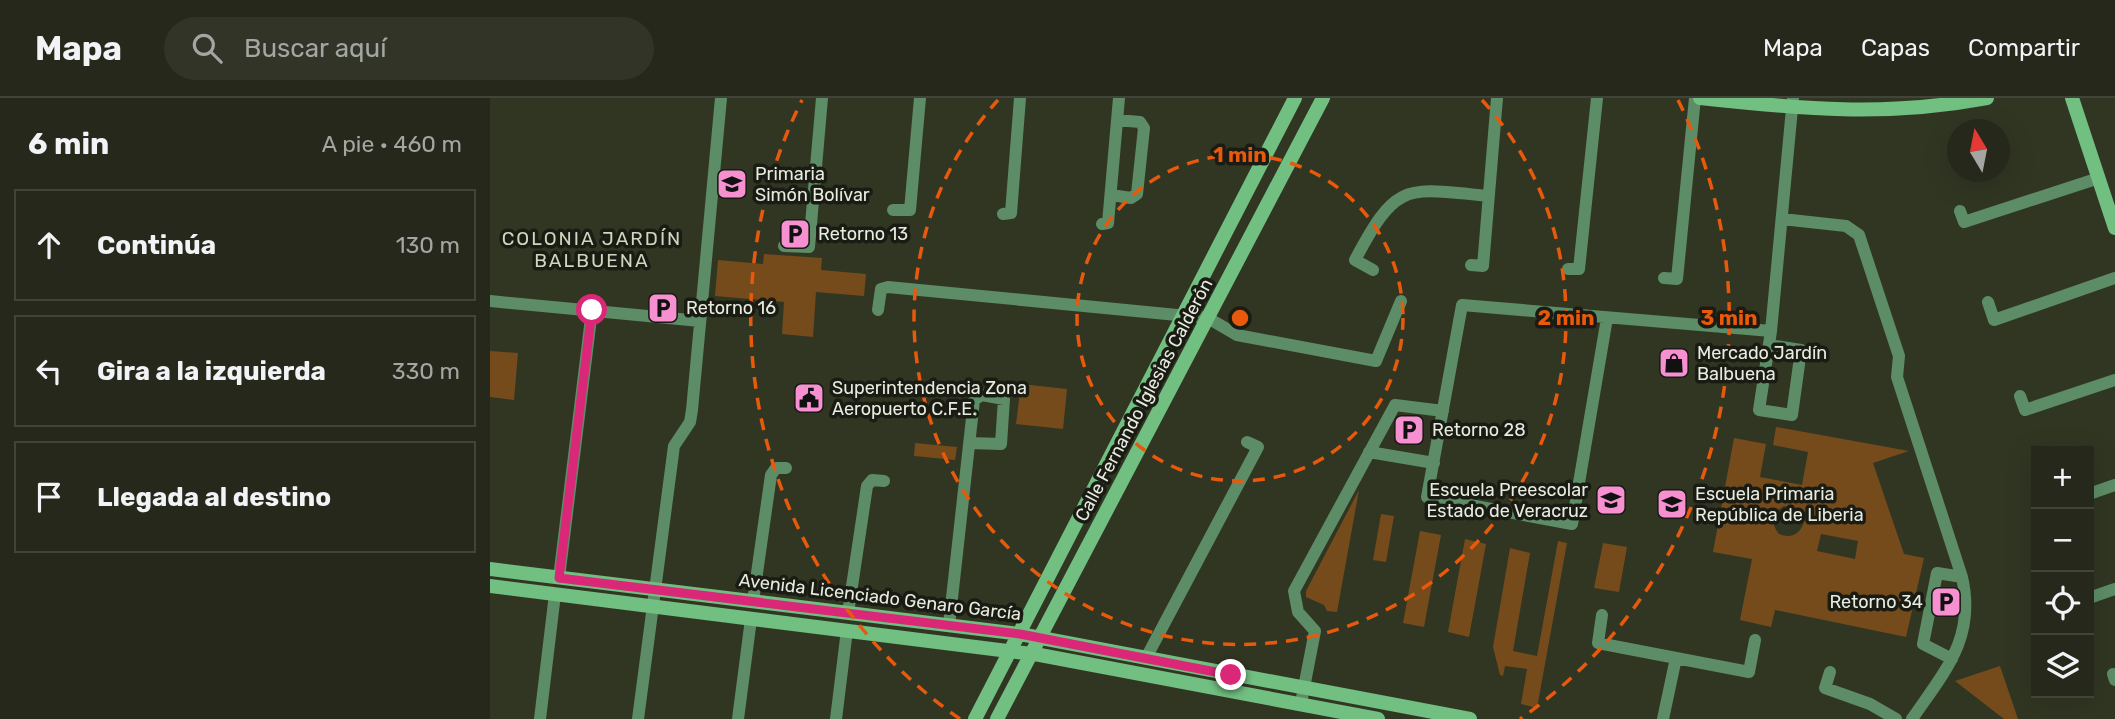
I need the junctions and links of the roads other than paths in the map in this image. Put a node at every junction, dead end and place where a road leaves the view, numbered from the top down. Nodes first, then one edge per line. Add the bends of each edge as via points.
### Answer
1 (722, 98) edge
2 (822, 98) edge
3 (920, 98) edge
4 (1020, 98) edge
5 (1119, 98) edge
6 (1295, 98) edge
7 (1323, 98) edge
8 (1497, 98) edge
9 (1597, 98) edge
10 (1697, 98) edge
11 (1987, 98) edge
12 (2072, 98) edge
13 (1792, 103) edge
14 (1117, 120) junction
15 (2099, 178) junction
16 (1111, 195) junction
17 (1489, 196) junction
18 (893, 210) dead end
19 (1960, 211) dead end
20 (1003, 214) dead end
21 (1782, 219) junction
22 (1102, 224) dead end
23 (2115, 228) edge
24 (784, 246) dead end
25 (1471, 265) dead end
26 (1568, 269) dead end
27 (1373, 270) dead end
28 (1664, 278) dead end
29 (2115, 278) edge
30 (490, 301) edge
31 (1402, 301) dead end
32 (1988, 302) dead end
33 (592, 310) junction
34 (878, 310) dead end
35 (1184, 317) junction
36 (1208, 318) junction
37 (1607, 318) junction
38 (700, 321) junction
39 (1771, 331) junction
40 (1769, 345) junction
41 (2115, 380) edge
42 (2020, 396) dead end
43 (1443, 411) junction
44 (1247, 442) dead end
45 (970, 443) dead end
46 (1369, 452) junction
47 (1434, 463) junction
48 (786, 468) dead end
49 (884, 481) dead end
50 (2115, 485) edge
51 (2094, 492) edge
52 (490, 569) edge
53 (1962, 577) junction
54 (559, 578) junction
55 (490, 586) edge
56 (654, 588) junction
57 (2115, 589) edge
58 (555, 594) junction
59 (2094, 596) edge
60 (754, 601) junction
61 (654, 606) junction
62 (848, 613) junction
63 (1602, 615) dead end
64 (751, 619) junction
65 (949, 625) junction
66 (847, 630) junction
67 (1020, 634) junction
68 (1042, 638) junction
69 (1755, 639) dead end
70 (1010, 652) junction
71 (1031, 654) junction
72 (1146, 658) junction
73 (1676, 658) junction
74 (1952, 659) junction
75 (1830, 672) dead end
76 (1231, 675) junction
77 (1228, 690) junction
78 (1302, 696) junction
79 (540, 719) edge
80 (638, 719) edge
81 (738, 719) edge
82 (836, 719) edge
83 (975, 719) edge
84 (997, 719) edge
85 (1378, 719) edge
86 (1469, 719) edge
87 (1662, 719) edge
88 (1896, 719) edge
89 (1913, 719) edge

1 - 38 street
2 - 24 street via 809,247
3 - 18 street via 910,210
4 - 20 street via 1011,213
5 - 14 street
6 - 35 street, Calle Fernando Iglesias Calderón
7 - 36 street, Calle Fernando Iglesias Calderón
8 - 17 street
9 - 26 street via 1580,269
10 - 13 street
10 - 28 street via 1677,279
11 - 13 street via 1887,111
12 - 15 street
13 - 21 street
14 - 16 street
14 - 16 street via 1140,122 1144,128 1138,194 1131,198
15 - 19 street via 1964,222
15 - 23 street
16 - 22 street via 1108,223
17 - 25 street via 1483,265
17 - 27 street via 1424,191 1392,201 1355,260
21 - 39 street
21 - 53 street via 1854,229 1899,356 1897,377
29 - 32 street via 1994,320
30 - 33 street
31 - 36 street via 1376,361 1237,335
33 - 38 street
33 - 54 street
34 - 35 street via 881,289 888,287
35 - 36 street
35 - 67 street, Calle Fernando Iglesias Calderón
36 - 68 street, Calle Fernando Iglesias Calderón
37 - 39 street
37 - 43 street via 1462,305
37 - 47 street via 1572,524 1427,497
38 - 56 street via 690,422 674,446
39 - 40 street
40 - 40 street via 1801,350 1792,415 1759,410
41 - 42 street via 2025,410
43 - 46 street via 1395,405
43 - 47 street
44 - 72 street via 1258,447
45 - 65 street
46 - 47 street
46 - 78 street via 1294,591 1298,611 1315,631
48 - 60 street via 776,468 771,475
49 - 62 street via 872,480 867,486
50 - 51 street
52 - 54 street, Avenida Licenciado Genaro García
53 - 74 street via 1965,627
53 - 74 street via 1937,573 1923,644
54 - 56 street, Avenida Licenciado Genaro García
55 - 58 street, Avenida Licenciado Genaro García
56 - 60 street, Avenida Licenciado Genaro García
56 - 61 street
57 - 59 street
58 - 61 street, Avenida Licenciado Genaro García
58 - 79 street
60 - 62 street, Avenida Licenciado Genaro García
61 - 64 street, Avenida Licenciado Genaro García
61 - 80 street
62 - 65 street, Avenida Licenciado Genaro García
63 - 73 street via 1598,643
64 - 66 street, Avenida Licenciado Genaro García
64 - 81 street
65 - 67 street, Avenida Licenciado Genaro García
66 - 70 street, Avenida Licenciado Genaro García
66 - 82 street
67 - 68 street, Avenida Licenciado Genaro García
67 - 70 street, Calle Fernando Iglesias Calderón
68 - 71 street, Calle Fernando Iglesias Calderón
68 - 72 street, Avenida Licenciado Genaro García
69 - 73 street via 1749,672
70 - 71 street, Avenida Licenciado Genaro García
70 - 83 street, Calle Fernando Iglesias Calderón
71 - 77 street, Avenida Licenciado Genaro García
71 - 84 street, Calle Fernando Iglesias Calderón
72 - 76 street, Avenida Licenciado Genaro García
73 - 87 street
74 - 89 street
75 - 88 street via 1825,688
76 - 77 street
76 - 78 street, Avenida Licenciado Genaro García
77 - 78 street, Avenida Licenciado Genaro García
78 - 85 street, Avenida Licenciado Genaro García
78 - 86 street, Avenida Licenciado Genaro García

